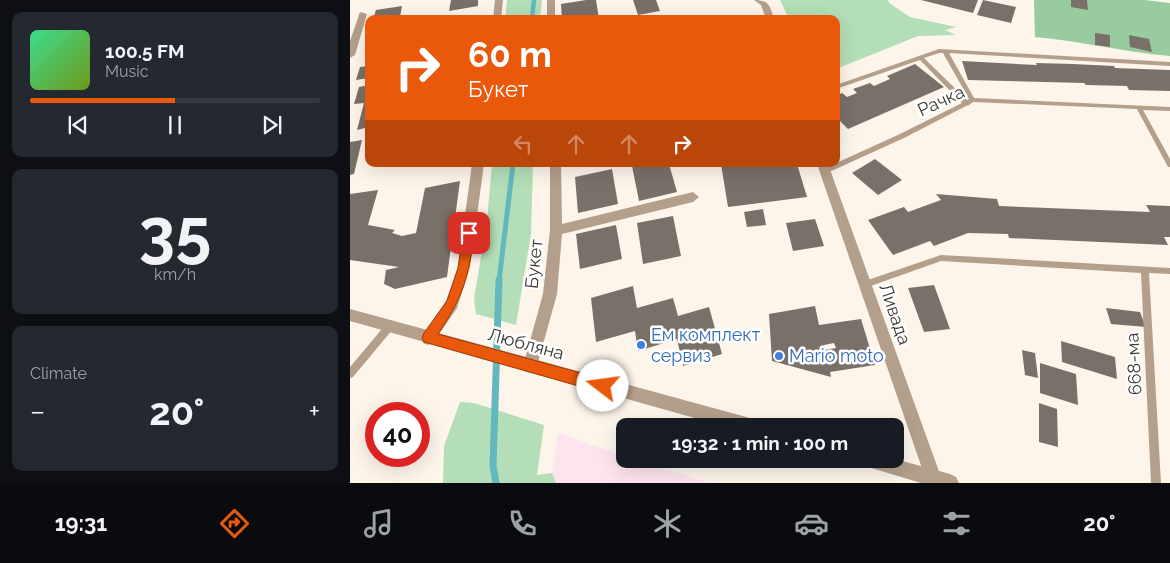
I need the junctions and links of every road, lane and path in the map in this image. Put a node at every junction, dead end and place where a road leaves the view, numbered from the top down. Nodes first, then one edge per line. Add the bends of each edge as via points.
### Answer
1 (500, 0) edge
2 (758, 0) edge
3 (551, 1) edge
4 (364, 14) dead end
5 (498, 15) edge
6 (551, 15) edge
7 (769, 15) edge
8 (945, 51) junction
9 (350, 55) edge
10 (920, 57) junction
11 (1170, 64) edge
12 (840, 87) edge
13 (970, 102) junction
14 (1139, 108) junction
15 (1170, 109) edge
16 (840, 160) edge
17 (1170, 165) edge
18 (478, 167) edge
19 (554, 167) edge
20 (824, 167) edge
21 (693, 197) dead end
22 (556, 230) junction
23 (1145, 269) junction
24 (1170, 271) edge
25 (865, 284) junction
26 (350, 315) edge
27 (390, 326) junction
28 (428, 338) junction
29 (523, 364) junction
30 (350, 374) edge
31 (721, 418) edge
32 (900, 468) edge
33 (933, 477) junction
34 (950, 483) edge
35 (1156, 483) edge

1 - 5 street
2 - 7 street via 765,4
3 - 6 street
4 - 9 street
8 - 10 lane
8 - 11 lane
8 - 13 lane
10 - 12 lane
10 - 13 lane
13 - 14 lane, Рачка
13 - 16 lane, Рачка
14 - 15 lane, Рачка
14 - 17 lane
18 - 28 street via 464,268 452,304
19 - 22 street, Букет
20 - 25 street, Ливада
21 - 22 street
22 - 29 street, Букет via 550,294
23 - 24 lane
23 - 25 lane via 941,258
23 - 35 lane, 668-ма
25 - 33 street, Ливада
26 - 27 street, Любляна
27 - 28 street, Любляна
27 - 30 lane
28 - 29 street, Любляна
29 - 31 street, Любляна
32 - 33 street
33 - 34 street

